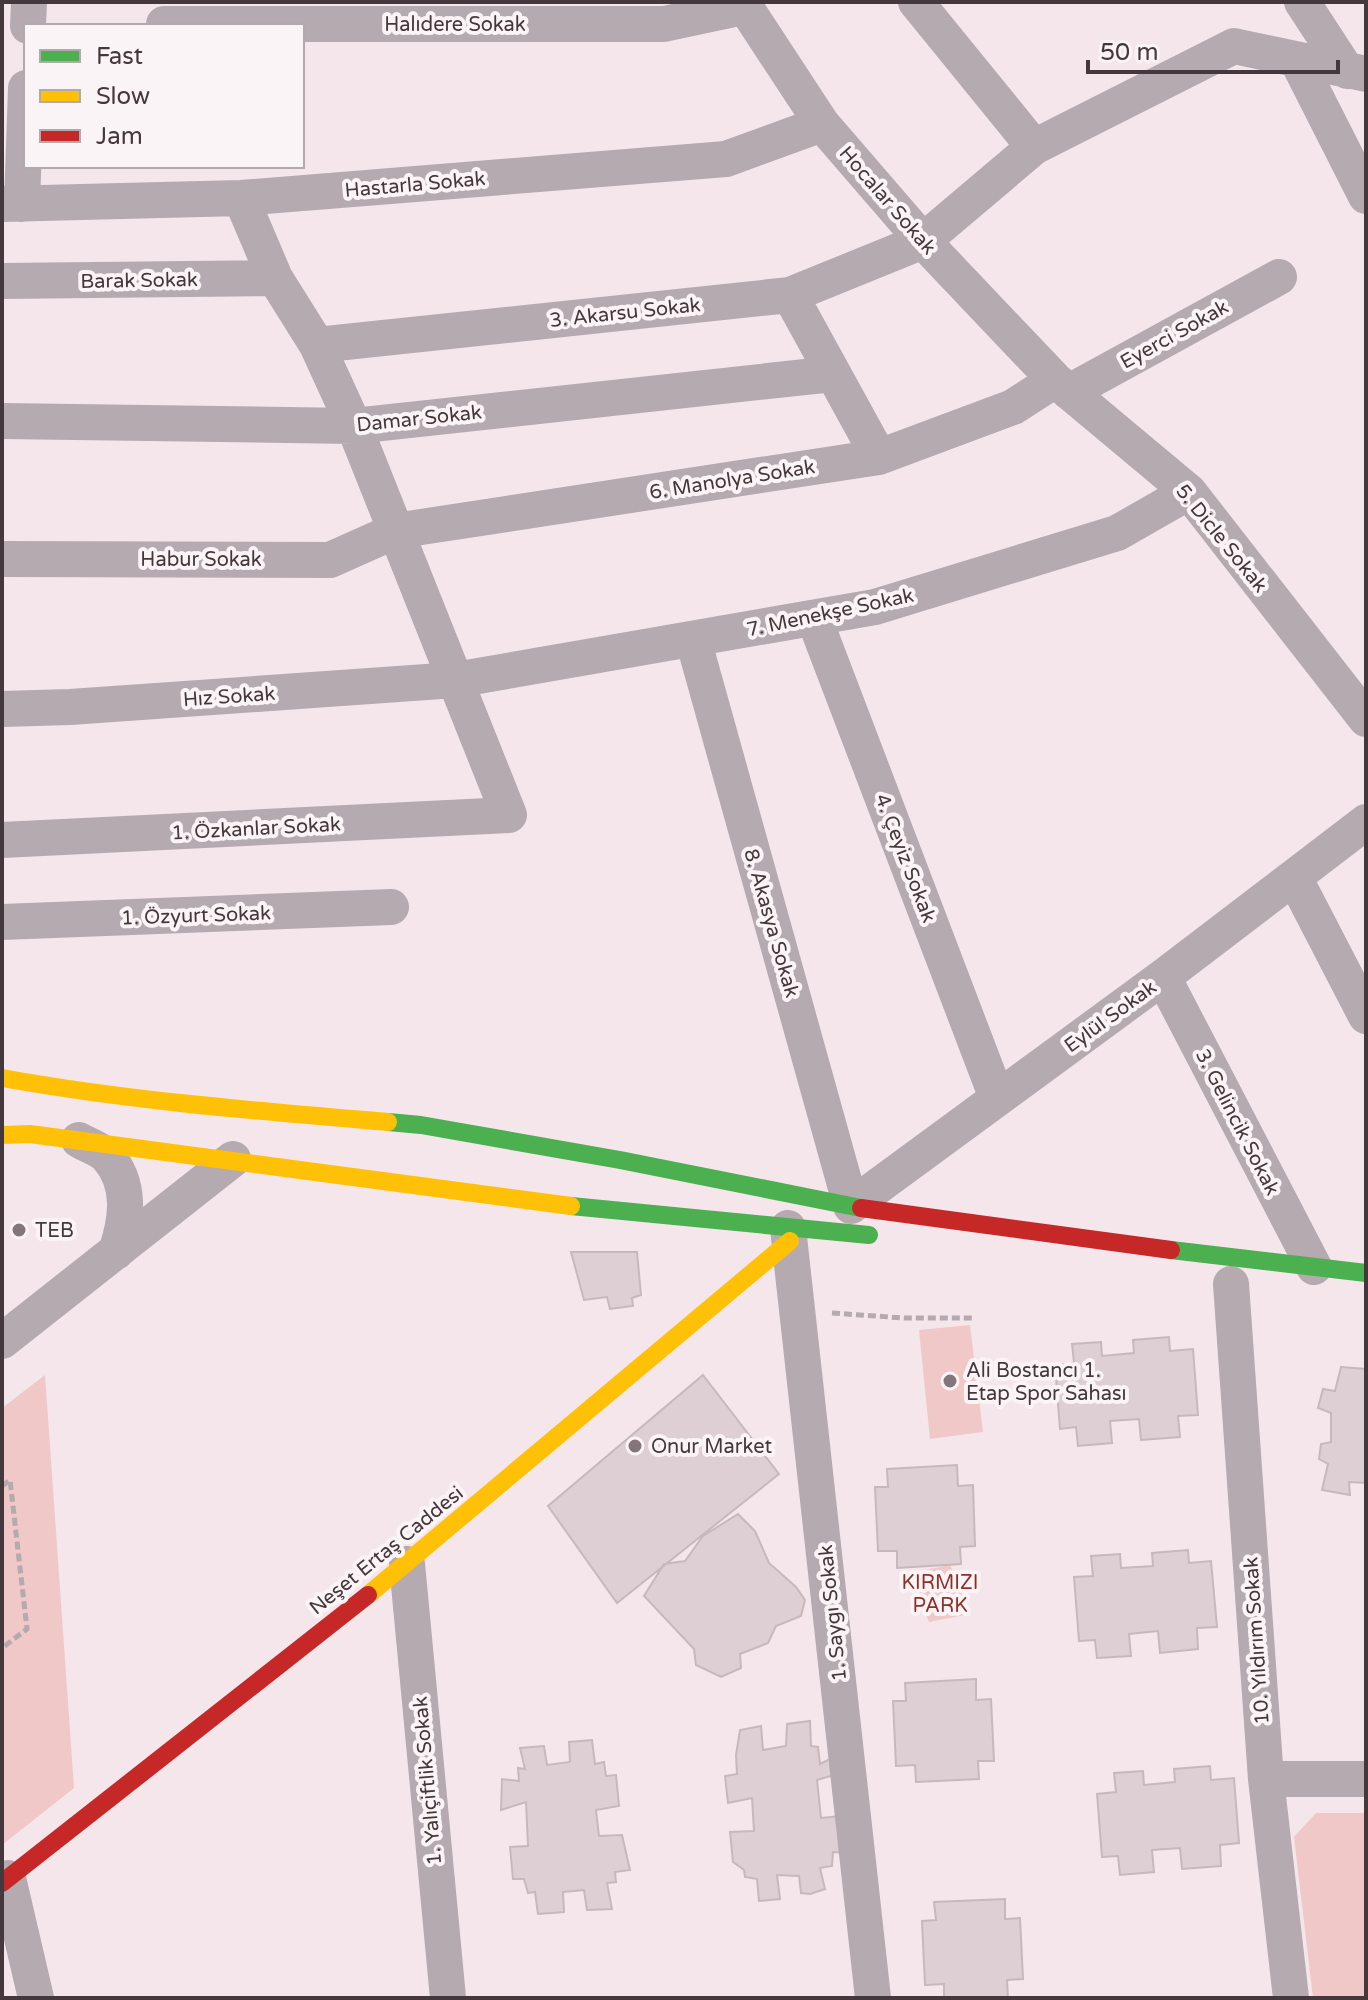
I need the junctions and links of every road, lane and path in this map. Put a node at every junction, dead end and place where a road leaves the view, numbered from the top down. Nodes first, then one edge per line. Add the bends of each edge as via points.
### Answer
1 (29, 2) edge
2 (916, 2) edge
3 (1302, 2) edge
4 (743, 5) edge
5 (164, 17) edge
6 (28, 24) edge
7 (1297, 60) junction
8 (1356, 73) edge
9 (24, 105) edge
10 (822, 124) junction
11 (1034, 147) junction
12 (170, 182) edge
13 (1366, 196) edge
14 (241, 198) junction
15 (12, 204) edge
16 (923, 241) junction
17 (1279, 277) dead end
18 (275, 278) junction
19 (2, 281) edge
20 (790, 295) junction
21 (317, 345) junction
22 (833, 374) junction
23 (1062, 386) junction
24 (2, 421) edge
25 (354, 426) junction
26 (879, 457) junction
27 (1189, 492) junction
28 (395, 531) junction
29 (2, 559) edge
30 (814, 618) junction
31 (693, 639) junction
32 (455, 680) junction
33 (2, 709) edge
34 (1366, 719) edge
35 (1366, 822) edge
36 (2, 840) edge
37 (1294, 877) junction
38 (391, 907) dead end
39 (2, 922) edge
40 (1163, 977) junction
41 (1366, 1016) edge
42 (2, 1078) edge
43 (63, 1090) junction
44 (2, 1095) edge
45 (997, 1098) junction
46 (2, 1135) edge
47 (79, 1140) junction
48 (233, 1159) junction
49 (851, 1206) junction
50 (789, 1235) junction
51 (890, 1237) dead end
52 (116, 1252) junction
53 (1153, 1266) dead end
54 (1314, 1267) junction
55 (1182, 1269) dead end
56 (1366, 1273) edge
57 (1229, 1282) dead end
58 (799, 1311) junction
59 (974, 1318) dead end
60 (2, 1341) edge
61 (2, 1486) edge
62 (407, 1564) junction
63 (2, 1648) edge
64 (1266, 1779) junction
65 (1366, 1779) edge
66 (5, 1880) edge
67 (36, 1998) edge
68 (448, 1998) edge
69 (873, 1998) edge
70 (1291, 1998) edge

1 - 6 street
2 - 11 street
3 - 8 street
4 - 5 street, Halıdere Sokak via 664,24
4 - 10 street, Hocalar Sokak
7 - 8 street, 3. Akarsu Sokak
7 - 11 street, 3. Akarsu Sokak via 1234,46
7 - 13 street
9 - 15 street
10 - 14 street, Hastarla Sokak via 726,159
10 - 16 street, Hocalar Sokak
11 - 16 street, 3. Akarsu Sokak
12 - 14 street, Hastarla Sokak
12 - 15 street, Hastarla Sokak
14 - 18 street
16 - 20 street, 3. Akarsu Sokak
16 - 23 street, Hocalar Sokak
17 - 23 street, Eyerci Sokak
18 - 19 street, Barak Sokak
18 - 21 street
20 - 21 street, 3. Akarsu Sokak
20 - 22 street
21 - 25 street
22 - 25 street, Damar Sokak
22 - 26 street
23 - 26 street, 6. Manolya Sokak
23 - 27 street, 5. Dicle Sokak
24 - 25 street, Damar Sokak
25 - 28 street
26 - 28 street, 6. Manolya Sokak
27 - 30 street, 7. Menekşe Sokak via 1117,533 875,607
27 - 34 street, 5. Dicle Sokak
28 - 29 street, Habur Sokak via 330,560
28 - 32 street
30 - 31 street, 7. Menekşe Sokak
30 - 45 street, 4. Çeyiz Sokak
31 - 32 street, 7. Menekşe Sokak
31 - 49 street, 8. Akasya Sokak
32 - 33 street, Hız Sokak
32 - 36 street, 1. Özkanlar Sokak via 509,815
35 - 37 street, Eylül Sokak
37 - 40 street, Eylül Sokak
37 - 41 street
38 - 39 street, 1. Özyurt Sokak
40 - 45 street, Eylül Sokak
40 - 54 street, 3. Gelincik Sokak
42 - 43 main road
43 - 44 main road
43 - 49 main road via 421,1125
45 - 49 street, Eylül Sokak
46 - 47 main road
47 - 48 main road
47 - 52 street via 106,1154 125,1188 125,1225
48 - 50 main road
48 - 52 street
49 - 54 main road
50 - 51 main road
50 - 58 street, 1. Saygı Sokak
50 - 62 main road, Neşet Ertaş Caddesi
52 - 60 street
53 - 55 main road
54 - 56 main road
57 - 64 street, 10. Yıldırım Sokak
58 - 59 path
58 - 69 street, 1. Saygı Sokak
61 - 63 path via 10,1480 27,1629
62 - 66 main road, Neşet Ertaş Caddesi
62 - 68 street, 1. Yalıçiftlik Sokak
64 - 65 street
64 - 70 street, 10. Yıldırım Sokak
66 - 67 street

